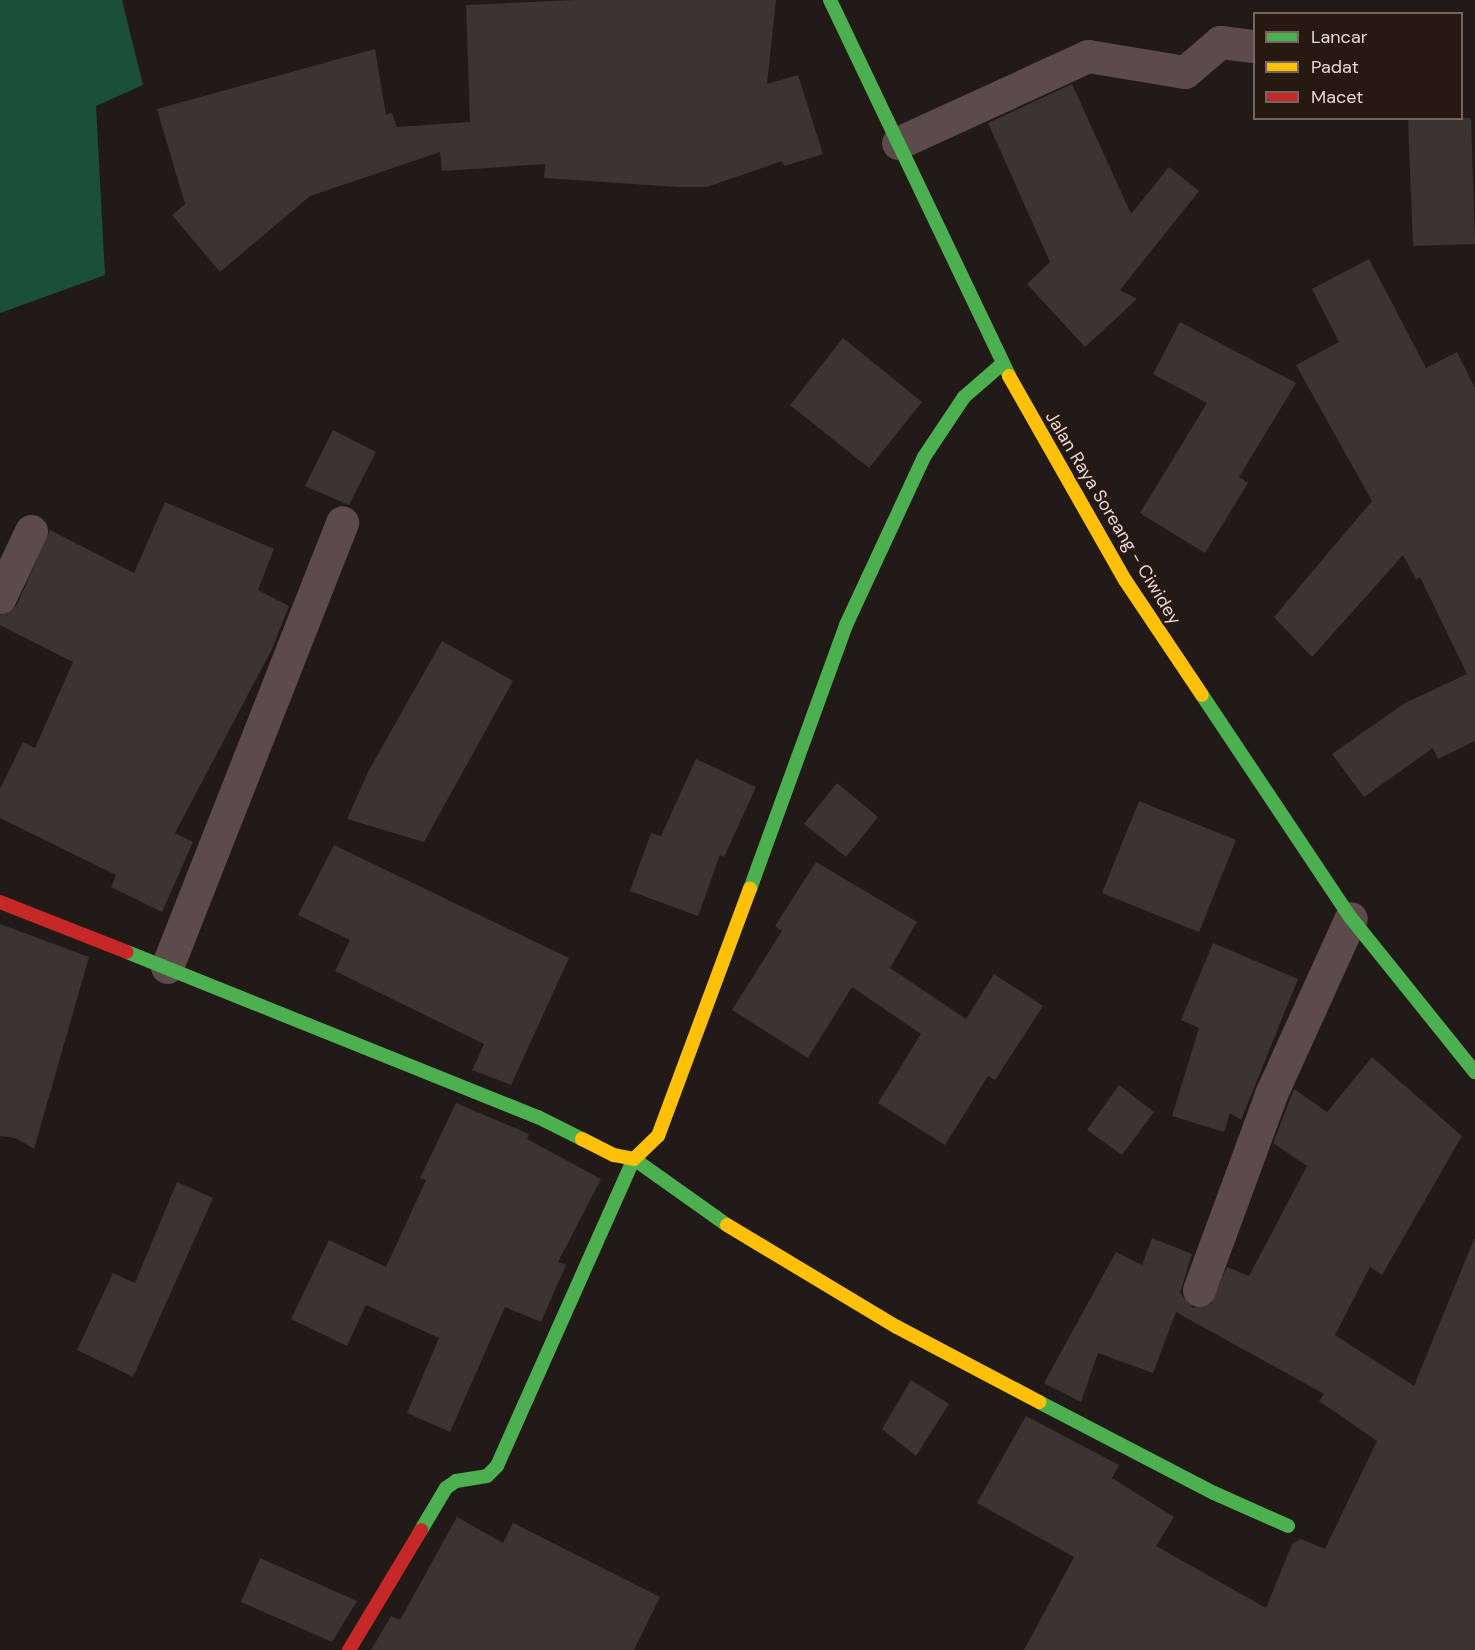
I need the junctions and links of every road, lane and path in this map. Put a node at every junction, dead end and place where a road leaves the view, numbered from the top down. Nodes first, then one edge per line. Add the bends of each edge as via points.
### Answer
1 (830, 0) edge
2 (1253, 46) edge
3 (898, 143) junction
4 (1002, 364) junction
5 (342, 522) dead end
6 (31, 531) dead end
7 (0, 597) edge
8 (0, 902) edge
9 (1351, 918) junction
10 (166, 967) junction
11 (1475, 1072) edge
12 (634, 1159) junction
13 (1199, 1290) dead end
14 (1288, 1527) dead end
15 (349, 1650) edge

1 - 3 main road, Jalan Raya Soreang - Ciwidey
2 - 3 street via 1220,42 1185,72 1088,56
3 - 4 main road, Jalan Raya Soreang - Ciwidey
4 - 9 main road, Jalan Raya Soreang - Ciwidey via 1125,580
4 - 12 main road via 964,397 924,457 846,625 689,1058 657,1136
5 - 10 street
6 - 7 street
8 - 10 main road
9 - 11 main road, Jalan Raya Soreang - Ciwidey
9 - 13 street via 1271,1094
10 - 12 main road via 527,1113 614,1155
12 - 14 main road via 730,1227 897,1327 1214,1493
12 - 15 main road via 497,1466 487,1476 456,1481 446,1488

